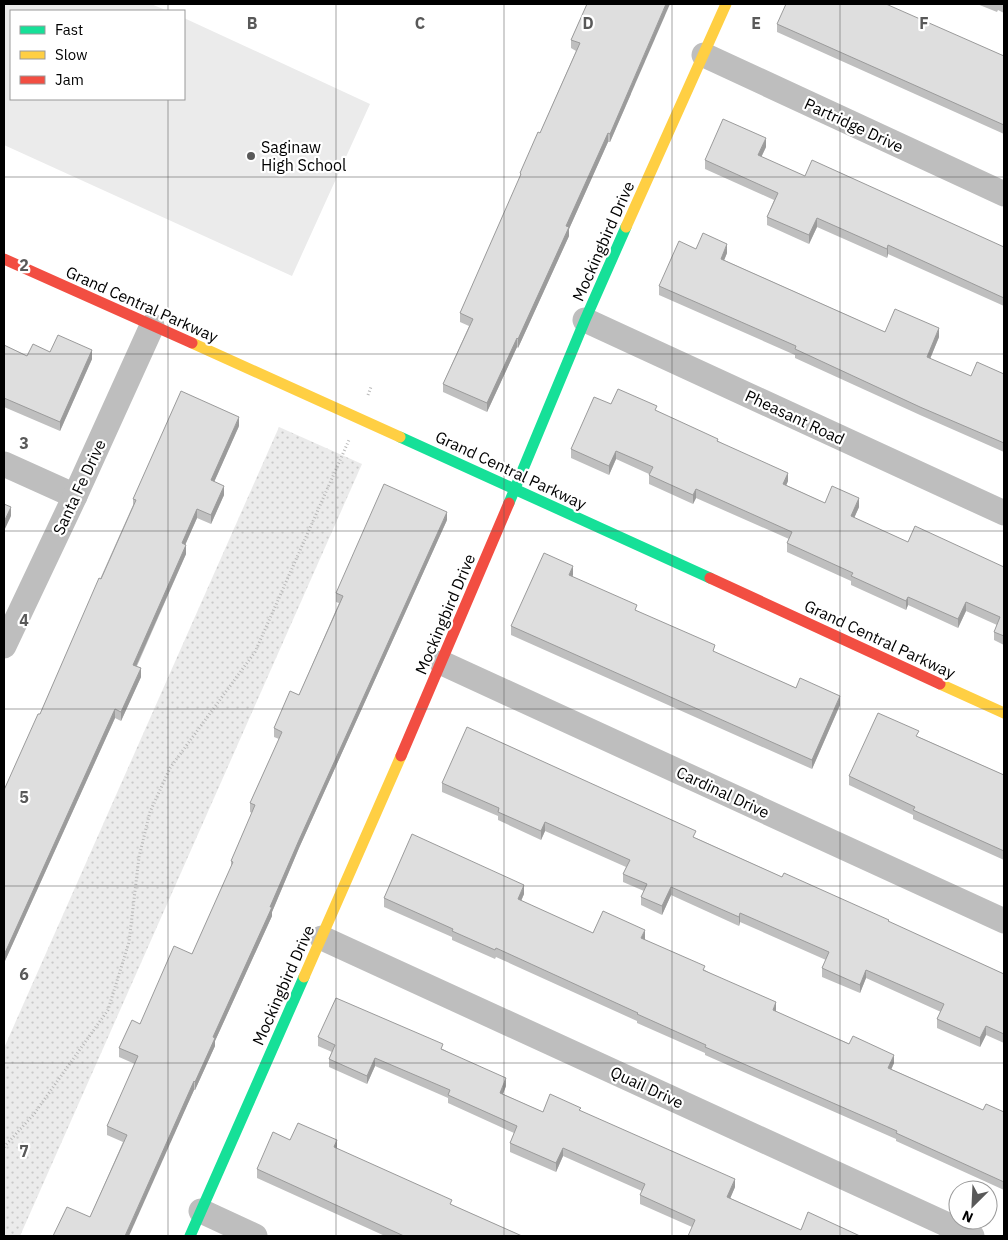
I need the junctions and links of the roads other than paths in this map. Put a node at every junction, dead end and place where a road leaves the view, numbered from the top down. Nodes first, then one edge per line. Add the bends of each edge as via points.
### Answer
1 (726, 4) edge
2 (704, 55) junction
3 (1004, 194) edge
4 (4, 259) edge
5 (586, 320) junction
6 (152, 326) junction
7 (4, 464) edge
8 (516, 490) junction
9 (75, 496) junction
10 (1004, 513) edge
11 (4, 646) edge
12 (442, 662) junction
13 (1004, 714) edge
14 (1004, 921) edge
15 (322, 938) junction
16 (201, 1211) junction
17 (190, 1236) edge
18 (255, 1236) edge
19 (972, 1236) edge

1 - 2 street, Mockingbird Drive
2 - 3 street, Partridge Drive
2 - 5 street, Mockingbird Drive
4 - 6 street, Grand Central Parkway
5 - 8 street, Mockingbird Drive
5 - 10 street, Pheasant Road
6 - 8 street, Grand Central Parkway
6 - 9 street, Santa Fe Drive
7 - 9 street
8 - 12 street, Mockingbird Drive
8 - 13 street, Grand Central Parkway
9 - 11 street, Santa Fe Drive
12 - 14 street, Cardinal Drive
12 - 15 street, Mockingbird Drive
15 - 16 street, Mockingbird Drive
15 - 19 street, Quail Drive
16 - 17 street, Mockingbird Drive
16 - 18 street

